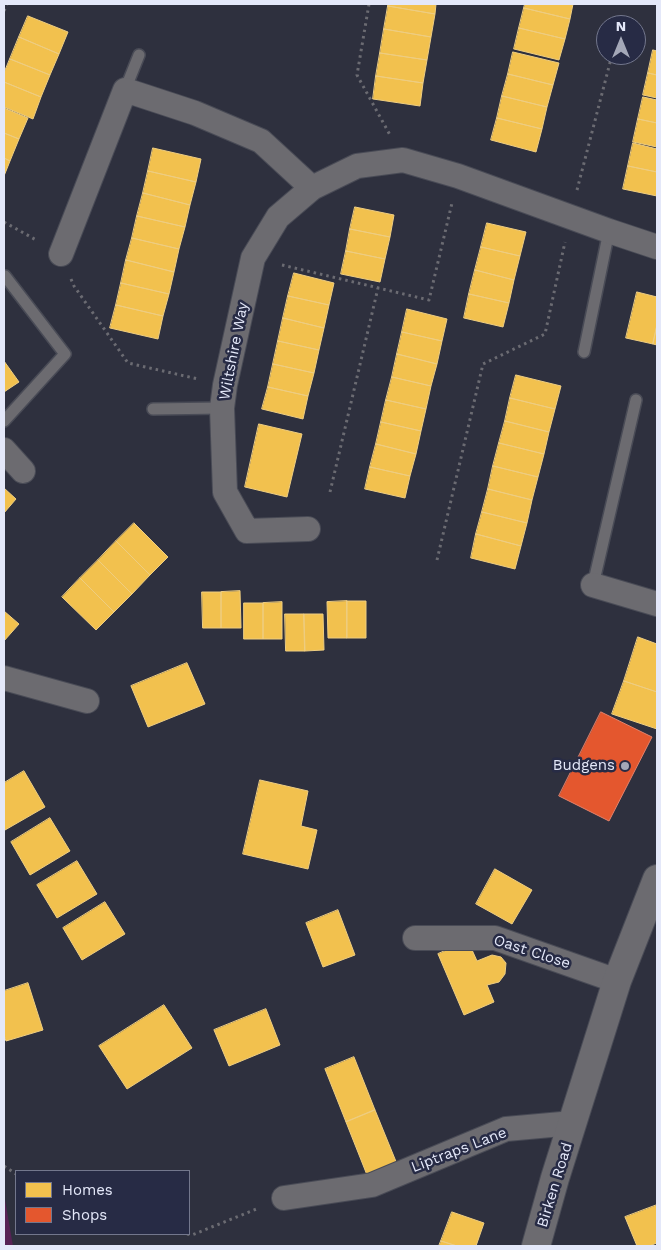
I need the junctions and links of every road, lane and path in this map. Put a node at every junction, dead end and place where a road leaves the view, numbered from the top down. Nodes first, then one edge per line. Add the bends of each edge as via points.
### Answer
1 (7, 4) edge
2 (368, 4) edge
3 (4, 11) edge
4 (139, 55) dead end
5 (609, 65) edge
6 (125, 90) junction
7 (403, 160) junction
8 (458, 176) junction
9 (312, 188) junction
10 (570, 217) junction
11 (4, 222) edge
12 (609, 231) junction
13 (657, 247) edge
14 (61, 254) junction
15 (253, 258) junction
16 (4, 276) edge
17 (378, 288) junction
18 (584, 352) dead end
19 (223, 396) junction
20 (636, 400) dead end
21 (153, 409) dead end
22 (4, 422) edge
23 (4, 450) edge
24 (22, 471) dead end
25 (330, 492) dead end
26 (308, 530) dead end
27 (437, 560) dead end
28 (593, 585) joint
29 (657, 604) edge
30 (4, 678) edge
31 (88, 701) dead end
32 (657, 879) edge
33 (415, 938) dead end
34 (617, 981) junction
35 (573, 1123) junction
36 (4, 1166) edge
37 (15, 1173) edge
38 (284, 1198) joint
39 (190, 1235) edge
40 (536, 1246) edge

1 - 3 path
2 - 7 path via 357,75
4 - 6 lane
5 - 10 path
6 - 9 street via 195,113 261,141
6 - 14 street
7 - 8 street, Wiltshire Way
7 - 9 street, Wiltshire Way via 357,166
8 - 10 street, Wiltshire Way
8 - 17 path via 429,300
9 - 15 street, Wiltshire Way via 278,217
10 - 12 street, Wiltshire Way
10 - 27 path via 545,334 483,364
11 - 14 path
12 - 13 street, Wiltshire Way
12 - 18 lane
14 - 19 path via 74,286 128,363
15 - 17 path
15 - 19 street, Wiltshire Way
16 - 22 lane via 65,354
17 - 25 path
19 - 21 lane
19 - 26 street, Wiltshire Way via 225,492 247,531
20 - 28 lane
23 - 24 street
28 - 29 street
30 - 31 street
32 - 34 street
33 - 34 street, Oast Close via 495,938
34 - 35 street
35 - 38 street, Liptraps Lane via 506,1130 372,1185
35 - 40 street, Birken Road
36 - 37 path
38 - 39 path

